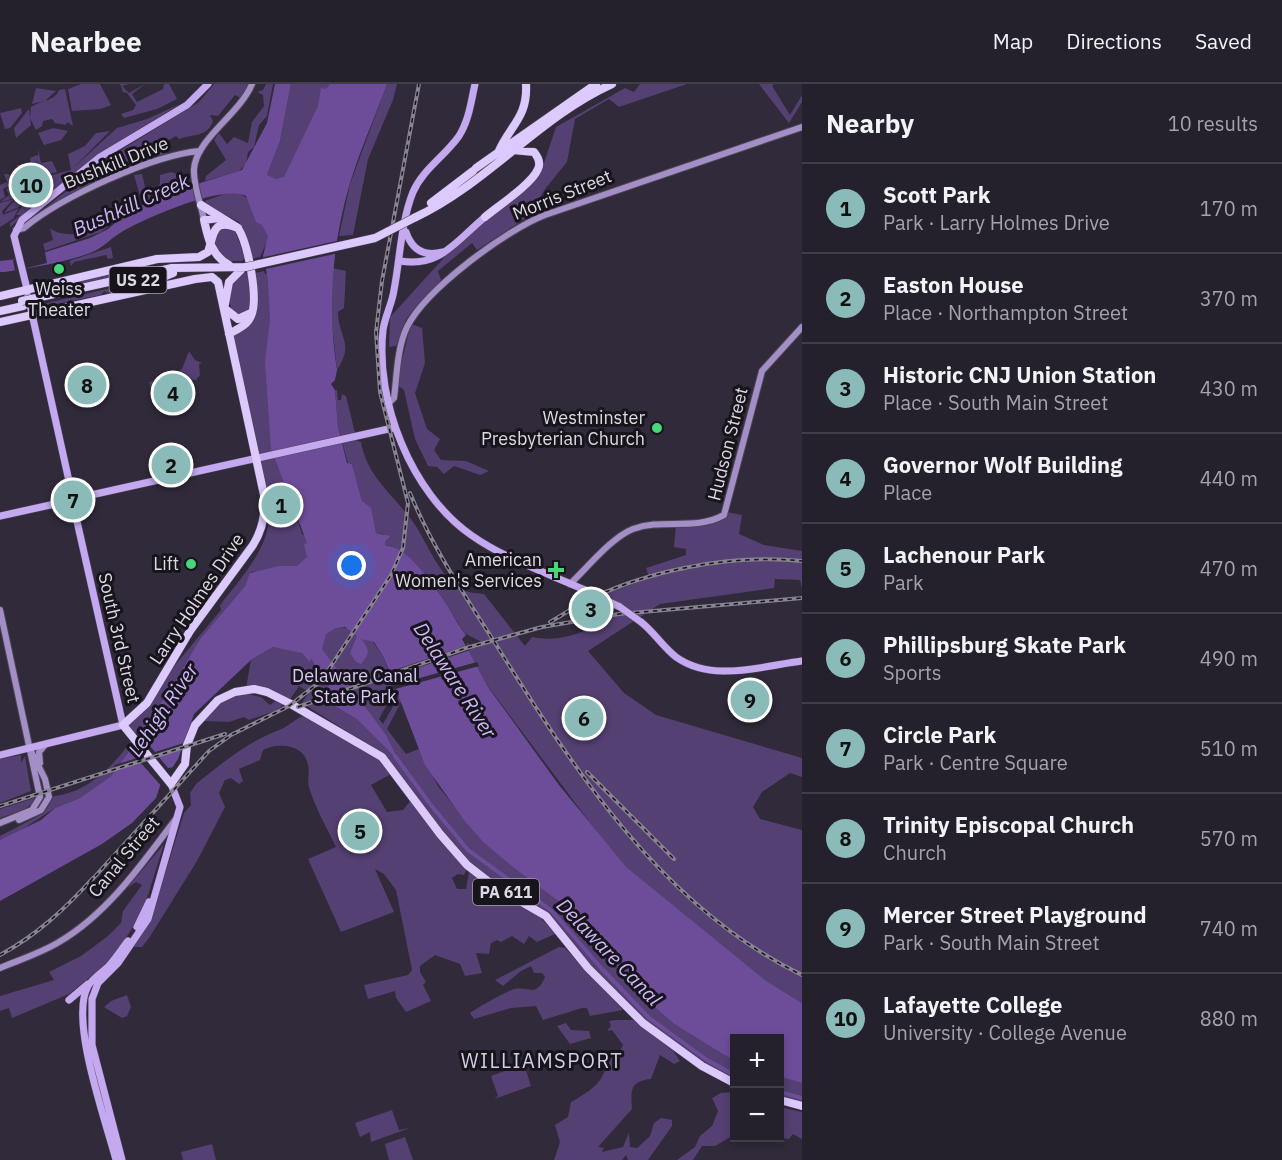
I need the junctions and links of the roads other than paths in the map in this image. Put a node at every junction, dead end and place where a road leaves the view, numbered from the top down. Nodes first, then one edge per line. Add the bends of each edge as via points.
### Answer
1 (208, 84) edge
2 (252, 84) edge
3 (474, 84) edge
4 (526, 84) edge
5 (596, 84) edge
6 (612, 84) edge
7 (802, 127) edge
8 (512, 150) junction
9 (200, 151) junction
10 (183, 152) junction
11 (498, 153) junction
12 (195, 165) junction
13 (200, 203) junction
14 (224, 218) junction
15 (414, 218) junction
16 (485, 218) joint
17 (204, 220) junction
18 (238, 228) junction
19 (405, 229) junction
20 (16, 230) junction
21 (210, 244) junction
22 (443, 252) junction
23 (400, 259) junction
24 (131, 266) junction
25 (204, 267) junction
26 (240, 268) junction
27 (173, 273) junction
28 (27, 289) junction
29 (125, 294) junction
30 (0, 296) edge
31 (37, 300) junction
32 (22, 303) junction
33 (0, 306) edge
34 (223, 308) junction
35 (0, 311) edge
36 (253, 312) junction
37 (32, 315) junction
38 (0, 322) edge
39 (802, 327) edge
40 (229, 334) junction
41 (388, 404) junction
42 (393, 428) junction
43 (255, 458) junction
44 (69, 481) junction
45 (90, 495) junction
46 (55, 504) junction
47 (0, 516) edge
48 (76, 517) junction
49 (570, 584) junction
50 (0, 610) edge
51 (802, 661) edge
52 (123, 725) junction
53 (45, 746) junction
54 (30, 749) junction
55 (0, 755) edge
56 (41, 770) junction
57 (170, 782) junction
58 (178, 817) junction
59 (0, 825) edge
60 (166, 852) junction
61 (0, 968) edge
62 (90, 982) junction
63 (88, 998) junction
64 (69, 1000) dead end
65 (730, 1080) edge
66 (784, 1101) edge
67 (802, 1106) edge
68 (116, 1160) edge
69 (122, 1160) edge

1 - 20 main road via 187,105 100,157 23,218
2 - 9 street via 243,102
3 - 19 main road via 464,126 419,181 410,201
4 - 11 highway via 521,117
5 - 11 highway, US 22
6 - 8 highway, US 22 via 563,111
7 - 41 street, Morris Street via 606,193 519,227 423,305 404,334 394,399
8 - 15 highway, US 22
8 - 16 highway via 534,152 539,168
9 - 10 street, Bushkill Drive
9 - 12 street
10 - 12 street via 190,155
10 - 20 street, Bushkill Drive via 68,197
11 - 15 highway, US 22
12 - 13 street
13 - 14 highway via 210,213
13 - 17 street
14 - 17 highway
14 - 18 highway
15 - 26 highway, US 22, bridge via 375,238
16 - 22 main road
17 - 21 highway
18 - 21 highway via 218,226
18 - 36 highway via 251,274
19 - 22 main road via 418,250 429,254
19 - 23 main road
20 - 28 main road via 14,236
21 - 24 highway via 201,257 169,258
21 - 26 highway via 219,258
22 - 23 main road via 431,261
23 - 41 main road via 383,333
24 - 25 highway
24 - 28 highway
25 - 26 highway, US 22
25 - 31 highway, US 22 via 165,269
26 - 27 highway, US 22
26 - 34 highway via 229,282
27 - 29 highway
27 - 31 highway, US 22
28 - 30 highway
28 - 37 main road
29 - 34 highway, Larry Holmes Drive via 215,278
29 - 37 highway
31 - 32 highway, US 22
32 - 33 highway, US 22
32 - 35 highway, US 22
34 - 36 highway via 238,319
34 - 40 highway, Larry Holmes Drive
36 - 40 highway via 244,325
37 - 38 highway
37 - 44 main road
39 - 49 street, Hudson Street via 762,371 724,515 704,524 645,526 629,531
40 - 43 highway, Larry Holmes Drive
41 - 42 main road
42 - 43 main road
42 - 49 main road via 421,481 463,529 495,550
43 - 45 main road
43 - 52 highway, Larry Holmes Drive via 265,505 257,538 190,631 147,703
44 - 45 main road via 81,482
44 - 46 main road via 57,489
45 - 48 main road via 88,509
46 - 47 main road
46 - 48 main road via 63,515
48 - 52 main road, South 3rd Street
49 - 51 main road, bridge via 620,607 673,655 702,669 730,670
50 - 54 street
52 - 53 main road, Larry Holmes Drive
52 - 57 highway, South 3rd Street
53 - 54 main road, Larry Holmes Drive
53 - 56 street via 39,752
54 - 55 main road, Larry Holmes Drive
54 - 56 street
54 - 59 street via 38,804
56 - 59 street via 49,794 43,808
57 - 58 main road via 180,803
57 - 65 highway, PA 611 via 185,764 195,725 218,700 254,689 289,703 382,757 467,865 546,916 596,976 655,1033
58 - 60 main road
58 - 61 street, Canal Street via 101,909 57,943
60 - 62 main road via 142,920 113,961
60 - 63 main road via 148,919
62 - 63 main road
62 - 64 main road
63 - 68 main road via 84,1040
63 - 69 main road via 92,1045
66 - 67 highway

